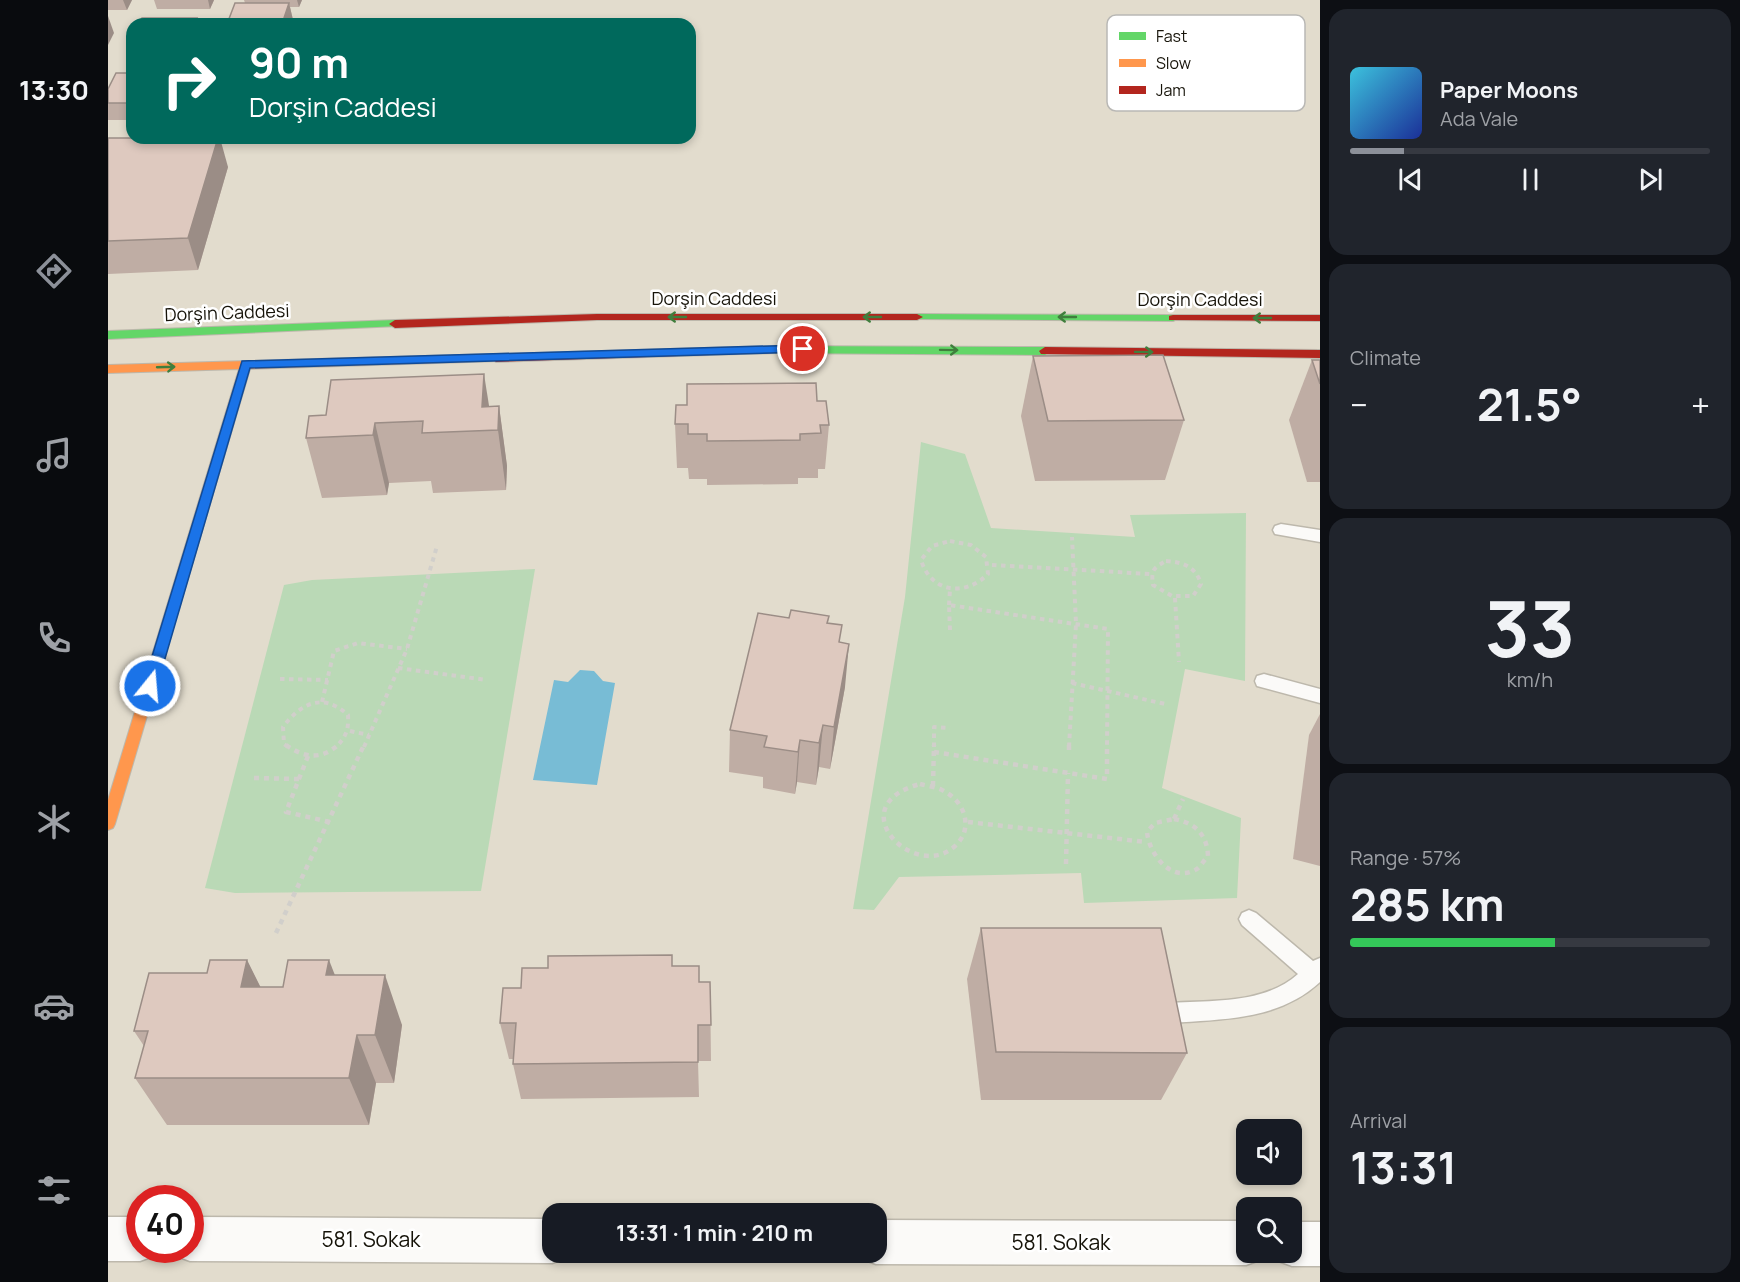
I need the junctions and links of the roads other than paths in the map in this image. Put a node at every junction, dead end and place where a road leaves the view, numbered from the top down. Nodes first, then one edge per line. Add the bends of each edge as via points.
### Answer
1 (1320, 318) edge
2 (108, 335) edge
3 (1320, 354) edge
4 (246, 364) junction
5 (108, 369) edge
6 (1281, 530) dead end
7 (1320, 536) edge
8 (1264, 681) dead end
9 (1320, 696) edge
10 (108, 824) edge
11 (1250, 919) dead end
12 (1317, 971) edge
13 (1172, 1013) edge
14 (108, 1239) edge
15 (126, 1239) edge
16 (204, 1239) edge
17 (542, 1240) edge
18 (887, 1242) edge
19 (1236, 1244) edge
20 (1302, 1244) edge
21 (1320, 1244) edge

1 -> 2 main road, Dorşin Caddesi via 597,317
4 -> 3 main road via 803,349
5 -> 4 main road
4 - 10 main road
6 - 7 lane
8 - 9 lane
11 - 12 lane
12 - 13 lane via 1297,990 1253,1007
14 - 15 street
16 - 17 street, 581. Sokak
18 - 19 street, 581. Sokak
20 - 21 street

